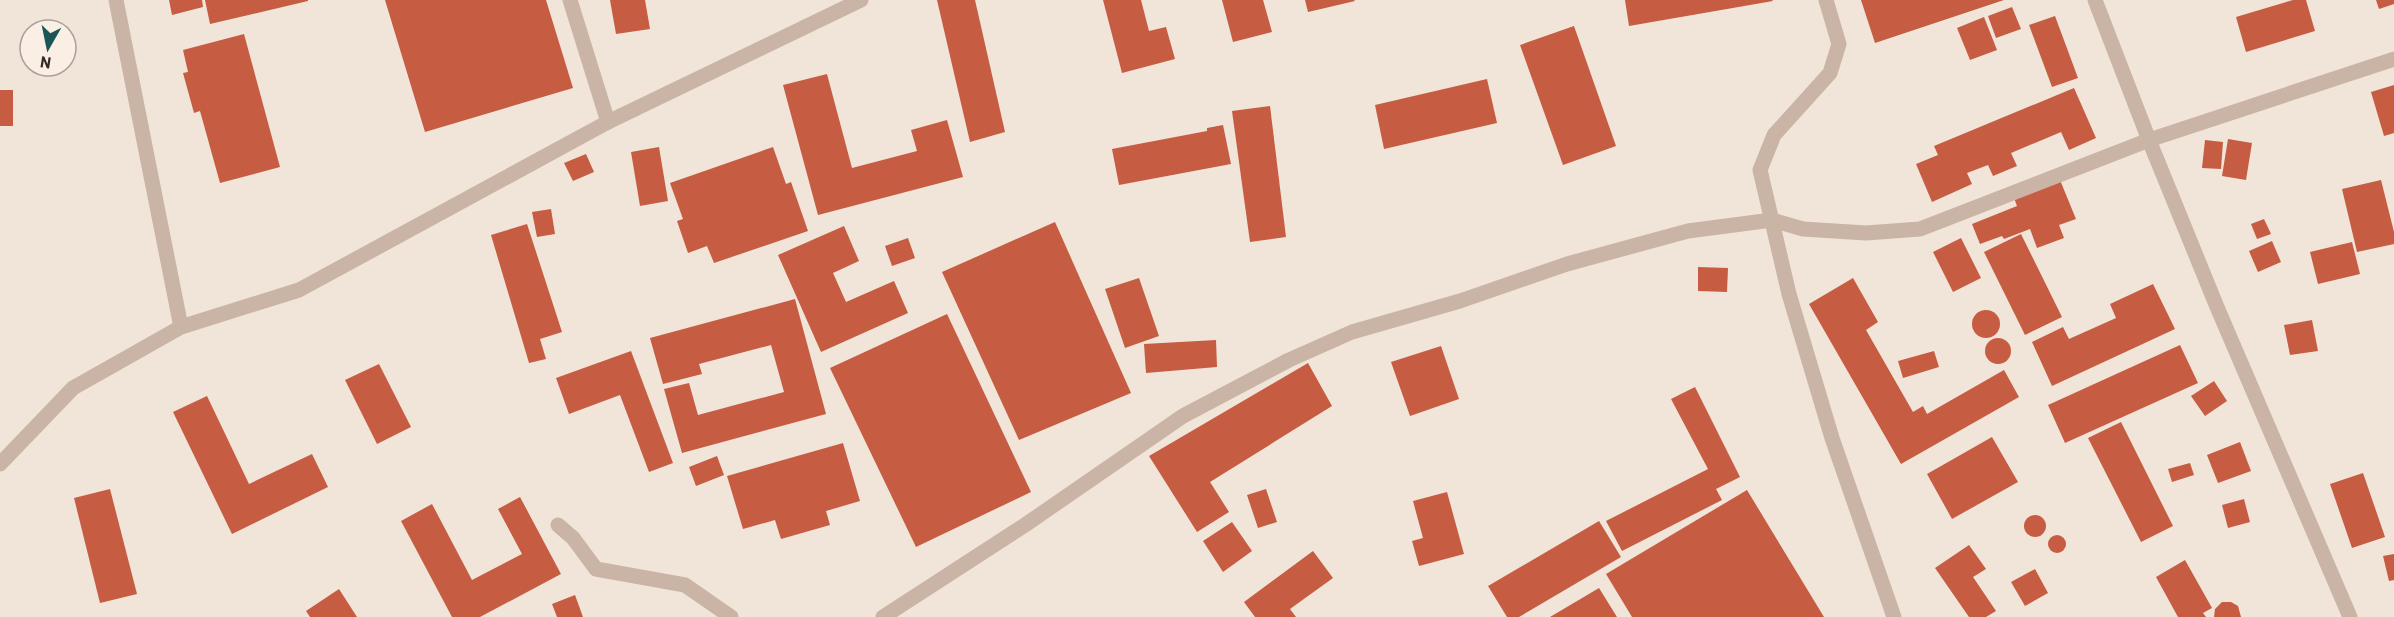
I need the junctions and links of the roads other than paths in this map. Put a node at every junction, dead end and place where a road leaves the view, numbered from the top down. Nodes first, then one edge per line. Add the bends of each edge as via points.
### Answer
1 (116, 0) edge
2 (570, 0) edge
3 (861, 0) edge
4 (1826, 0) edge
5 (2095, 0) edge
6 (2394, 59) edge
7 (608, 122) junction
8 (2149, 140) junction
9 (1772, 220) junction
10 (181, 327) junction
11 (0, 464) edge
12 (558, 525) dead end
13 (732, 617) edge
14 (883, 617) edge
15 (1894, 617) edge
16 (2350, 617) edge

1 - 10 street
2 - 7 street
3 - 7 street
4 - 9 street via 1839,44 1830,73 1774,135 1760,170
5 - 8 street
6 - 8 street
7 - 10 street via 299,290
8 - 9 street via 1920,229 1866,233 1803,230
8 - 16 street
9 - 14 street via 1688,231 1644,242 1352,332 1300,355 1183,416
9 - 15 street via 1789,294 1832,438
10 - 11 street via 73,388
12 - 13 street via 596,569 685,585

